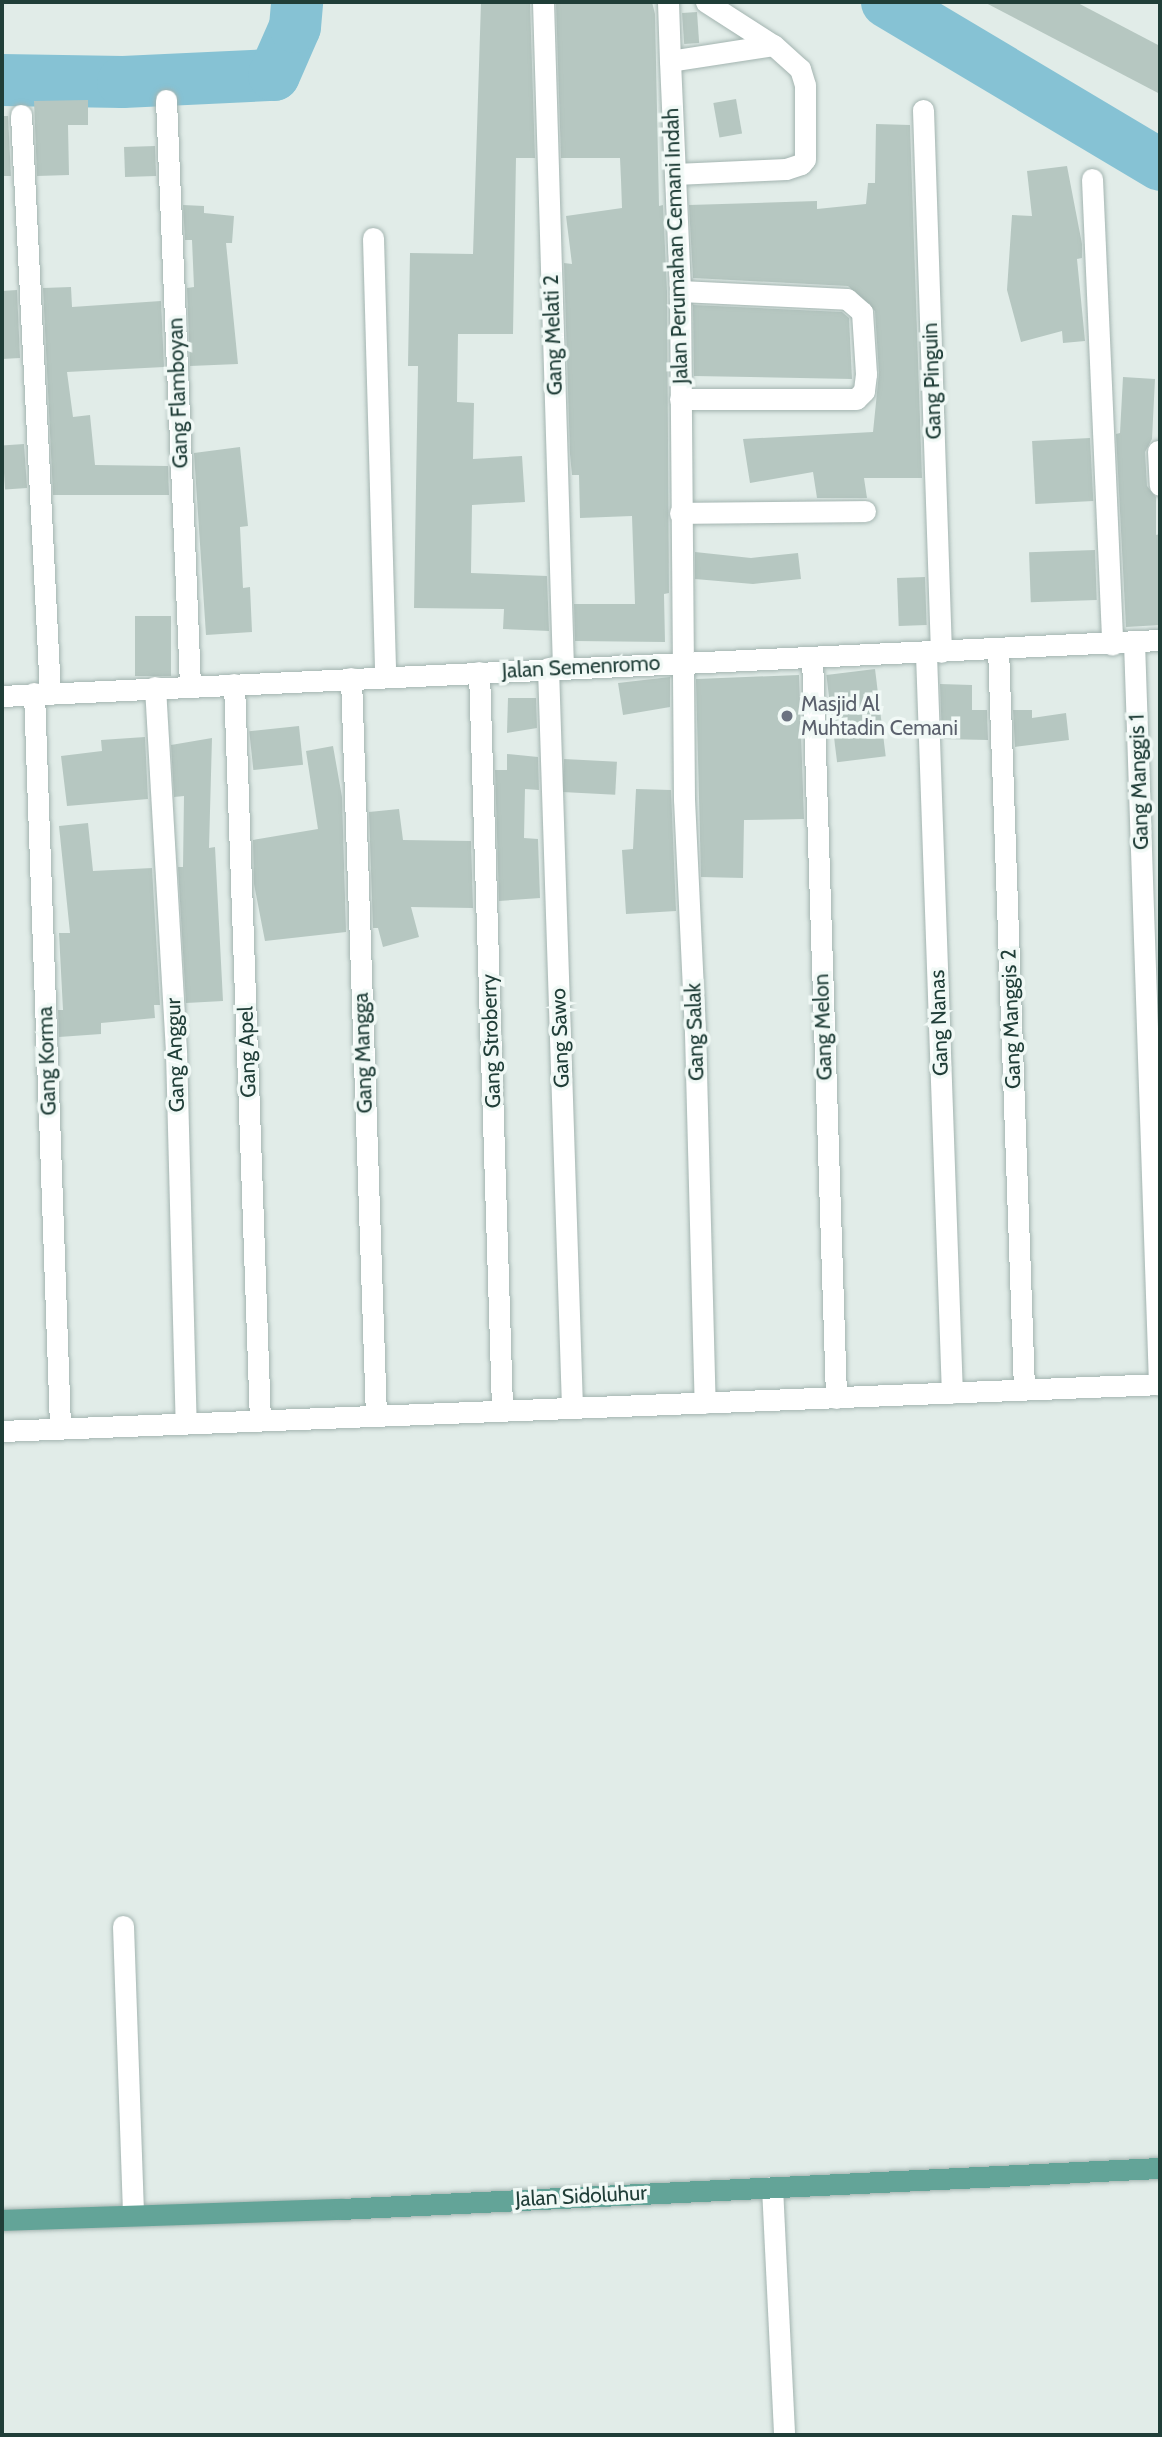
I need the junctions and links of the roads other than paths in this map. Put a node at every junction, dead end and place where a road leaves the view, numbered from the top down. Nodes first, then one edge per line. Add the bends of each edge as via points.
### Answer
1 (543, 2) edge
2 (668, 2) edge
3 (706, 2) edge
4 (773, 45) junction
5 (670, 61) junction
6 (166, 100) dead end
7 (923, 110) dead end
8 (21, 116) dead end
9 (675, 174) junction
10 (1092, 179) dead end
11 (373, 238) dead end
12 (680, 291) junction
13 (680, 399) junction
14 (1158, 451) dead end
15 (1160, 485) edge
16 (865, 510) dead end
17 (680, 513) junction
18 (1160, 640) edge
19 (1134, 642) junction
20 (1112, 645) junction
21 (998, 648) junction
22 (934, 653) junction
23 (812, 657) junction
24 (682, 663) junction
25 (555, 668) junction
26 (479, 672) junction
27 (385, 676) junction
28 (351, 678) junction
29 (233, 684) junction
30 (190, 686) junction
31 (155, 687) junction
32 (42, 693) junction
33 (2, 696) edge
34 (1160, 1384) edge
35 (1024, 1390) junction
36 (952, 1393) junction
37 (835, 1398) junction
38 (705, 1403) junction
39 (572, 1408) junction
40 (502, 1410) junction
41 (376, 1416) junction
42 (260, 1420) junction
43 (186, 1423) junction
44 (60, 1428) junction
45 (2, 1431) edge
46 (123, 1926) dead end
47 (1160, 2168) edge
48 (772, 2187) junction
49 (133, 2214) junction
50 (2, 2220) edge
51 (784, 2435) edge

1 - 25 street, Gang Melati 2
2 - 5 street, Jalan Perumahan Cemani Indah
3 - 4 street
4 - 5 street
4 - 9 street via 803,76 805,159 786,169
5 - 9 street, Jalan Perumahan Cemani Indah
6 - 30 street, Gang Flamboyan
7 - 22 street, Gang Pinguin
8 - 32 street, Gang Korma
9 - 12 street, Jalan Perumahan Cemani Indah
10 - 20 street
11 - 27 street
12 - 13 street, Jalan Perumahan Cemani Indah
12 - 13 street via 847,299 862,312 866,374 864,390 856,399
13 - 17 street, Jalan Perumahan Cemani Indah
14 - 15 street
16 - 17 street
17 - 24 street, Jalan Perumahan Cemani Indah
18 - 19 street, Jalan Semenromo
19 - 20 street, Jalan Semenromo
19 - 34 street, Gang Manggis 1
20 - 21 street, Jalan Semenromo
21 - 22 street, Jalan Semenromo
21 - 35 street, Gang Manggis 2
22 - 23 street, Jalan Semenromo
22 - 36 street, Gang Nanas
23 - 24 street, Jalan Semenromo
23 - 37 street, Gang Melon
24 - 25 street, Jalan Semenromo
24 - 38 street, Gang Salak
25 - 26 street, Jalan Semenromo
25 - 39 street, Gang Sawo
26 - 27 street, Jalan Semenromo
26 - 40 street, Gang Stroberry
27 - 28 street, Jalan Semenromo
28 - 29 street, Jalan Semenromo
28 - 41 street, Gang Mangga
29 - 30 street, Jalan Semenromo
29 - 42 street, Gang Apel
30 - 31 street, Jalan Semenromo
31 - 32 street, Jalan Semenromo
31 - 43 street, Gang Anggur via 176,1052
32 - 33 street, Jalan Semenromo
32 - 44 street, Gang Korma
34 - 35 street
35 - 36 street
36 - 37 street
37 - 38 street
38 - 39 street
39 - 40 street
40 - 41 street
41 - 42 street
42 - 43 street
43 - 44 street
44 - 45 street
46 - 49 street
47 - 48 main road, Jalan Sidoluhur
48 - 49 main road, Jalan Sidoluhur
48 - 51 street
49 - 50 main road, Jalan Sidoluhur

